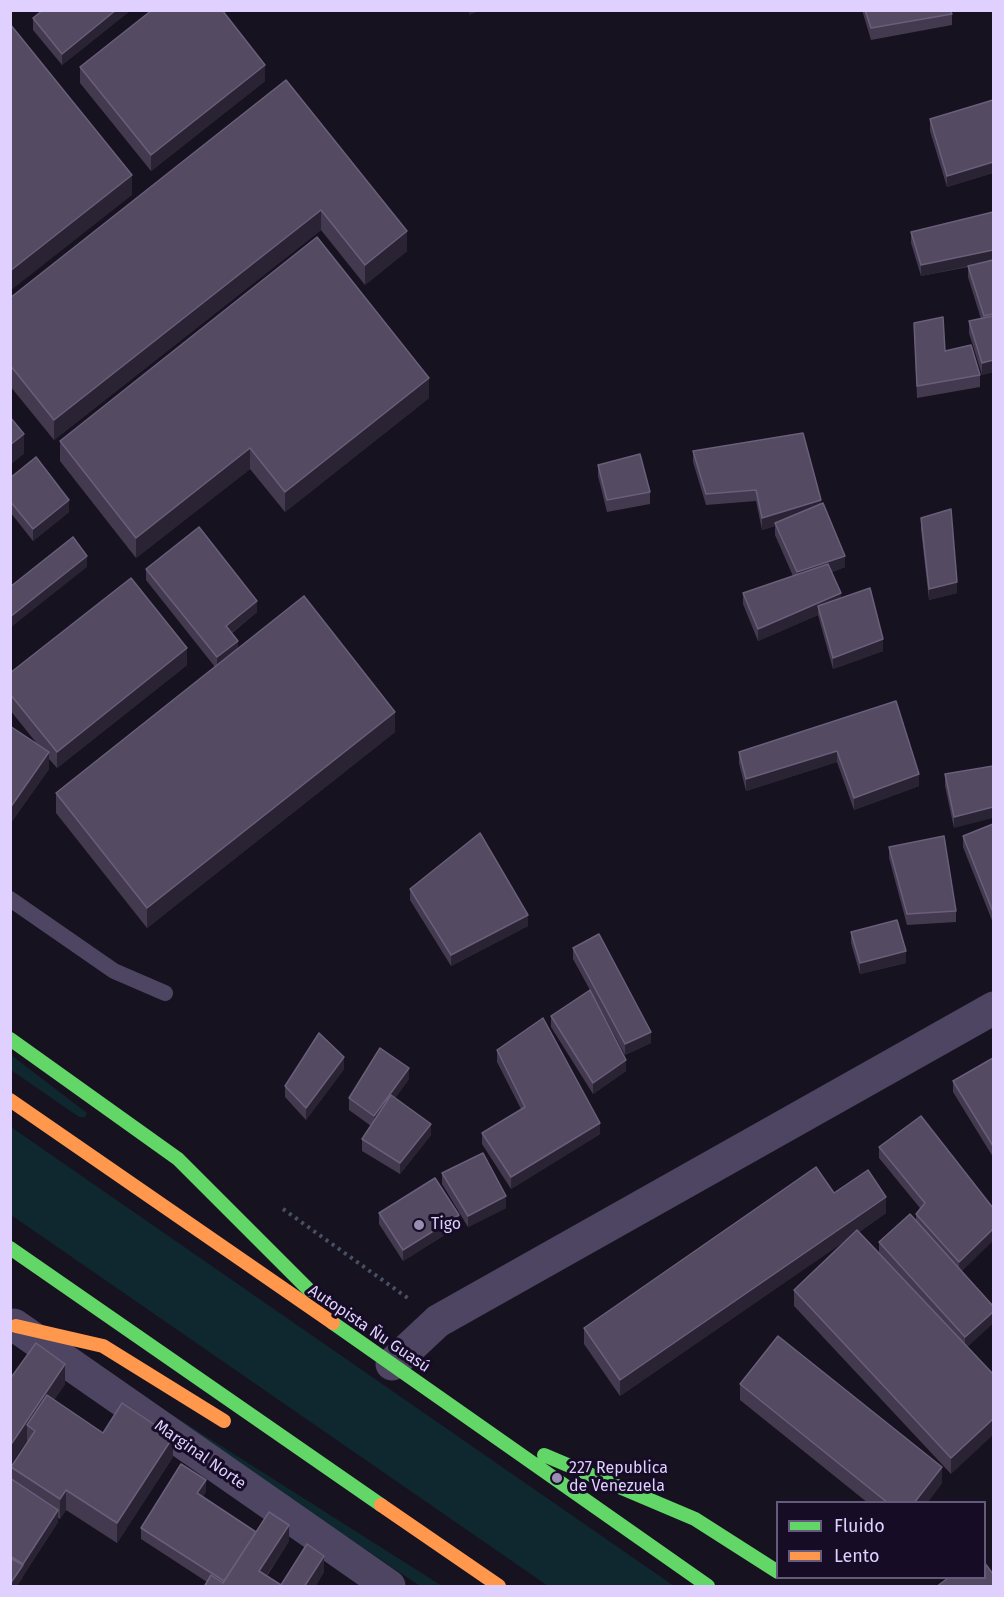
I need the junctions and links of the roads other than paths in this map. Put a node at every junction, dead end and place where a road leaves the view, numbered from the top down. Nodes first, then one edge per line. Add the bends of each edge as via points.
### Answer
1 (10, 899) edge
2 (165, 993) dead end
3 (993, 1008) edge
4 (10, 1039) edge
5 (10, 1100) edge
6 (10, 1248) edge
7 (13, 1325) edge
8 (382, 1358) junction
9 (233, 1426) dead end
10 (486, 1430) junction
11 (322, 1482) dead end
12 (776, 1571) edge
13 (390, 1587) edge
14 (492, 1587) edge
15 (499, 1587) edge
16 (708, 1587) edge

1 - 2 lane via 114,971
3 - 8 street via 438,1321
4 - 8 highway via 178,1159
5 - 8 highway, Autopista Ñu Guasú
6 - 15 highway
7 - 9 highway via 103,1347
7 - 13 street, Marginal Norte
8 - 10 highway, Autopista Ñu Guasú
10 - 12 highway via 695,1519
10 - 16 highway, Autopista Ñu Guasú
11 - 14 highway

